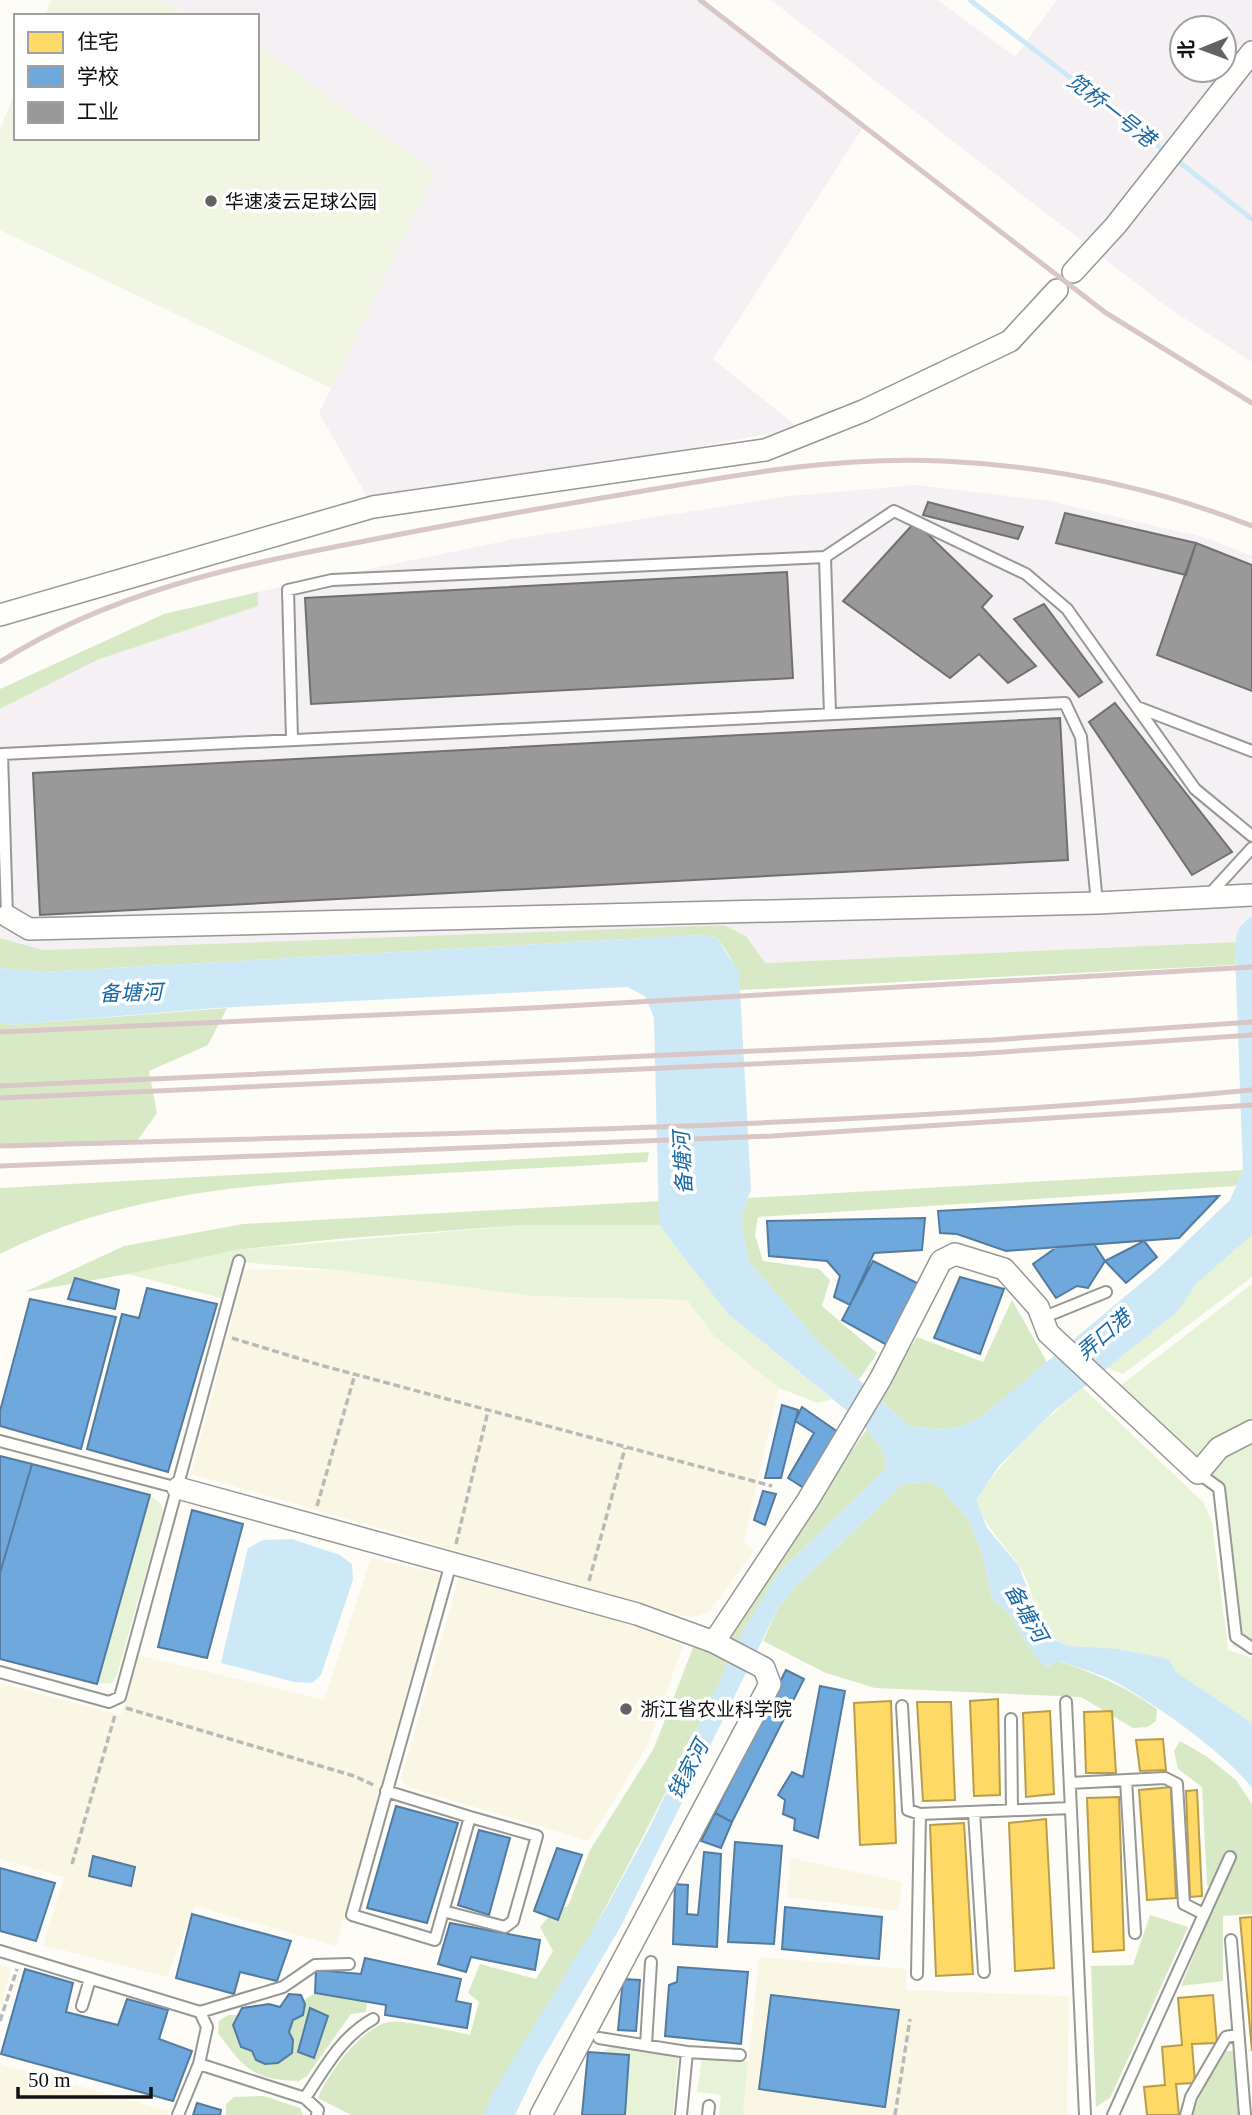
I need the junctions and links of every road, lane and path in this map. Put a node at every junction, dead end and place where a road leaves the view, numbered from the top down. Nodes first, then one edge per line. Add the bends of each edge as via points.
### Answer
1 (1252, 52) edge
2 (1073, 272) dead end
3 (1057, 290) dead end
4 (825, 557) junction
5 (0, 615) edge
6 (1137, 707) junction
7 (830, 714) junction
8 (292, 739) junction
9 (1252, 751) edge
10 (1252, 836) edge
11 (1252, 848) edge
12 (1252, 895) edge
13 (1206, 898) junction
14 (1097, 903) junction
15 (7, 916) joint
16 (239, 1261) dead end
17 (1106, 1292) dead end
18 (1045, 1325) junction
19 (220, 1334) junction
20 (355, 1374) junction
21 (488, 1410) junction
22 (1252, 1431) edge
23 (0, 1441) edge
24 (625, 1448) junction
25 (1198, 1473) junction
26 (772, 1486) dead end
27 (178, 1488) junction
28 (312, 1525) junction
29 (451, 1563) junction
30 (583, 1600) junction
31 (714, 1642) junction
32 (1252, 1648) edge
33 (0, 1672) edge
34 (1066, 1702) dead end
35 (902, 1706) dead end
36 (1011, 1719) dead end
37 (1126, 1780) junction
38 (1070, 1783) junction
39 (386, 1791) junction
40 (1071, 1808) junction
41 (1012, 1810) junction
42 (974, 1812) junction
43 (919, 1814) junction
44 (470, 1817) junction
45 (1230, 1857) dead end
46 (72, 1864) dead end
47 (443, 1911) junction
48 (1204, 1913) junction
49 (1135, 1933) dead end
50 (1231, 1940) dead end
51 (0, 1951) edge
52 (20, 1958) junction
53 (652, 1962) dead end
54 (349, 1964) dead end
55 (984, 1972) dead end
56 (917, 1974) dead end
57 (90, 1979) junction
58 (82, 2006) dead end
59 (200, 2012) junction
60 (373, 2019) dead end
61 (910, 2019) dead end
62 (0, 2021) edge
63 (1237, 2035) junction
64 (599, 2038) dead end
65 (646, 2045) junction
66 (687, 2052) junction
67 (740, 2055) dead end
68 (199, 2064) junction
69 (305, 2098) junction
70 (321, 2114) edge
71 (178, 2115) edge
72 (541, 2115) edge
73 (681, 2115) edge
74 (895, 2115) edge
75 (1085, 2115) edge
76 (1114, 2115) edge
77 (1185, 2115) edge
78 (1245, 2115) edge

1 - 2 street via 1116,225
3 - 5 street via 1010,341 863,411 765,450 373,507
4 - 6 lane via 894,511 1026,574 1067,608
4 - 7 lane
4 - 8 lane via 332,580 288,590
6 - 9 lane
6 - 10 lane via 1195,789
7 - 8 lane
7 - 14 lane via 1065,702 1081,737
8 - 15 lane via 2,754
11 - 13 lane
12 - 13 street
13 - 14 street
14 - 15 street via 29,929
16 - 19 lane
17 - 18 lane
18 - 25 street via 1102,1386
18 - 31 street via 1038,1307 1004,1269 955,1254 941,1261 881,1378 791,1527
19 - 20 path
19 - 27 lane
20 - 21 path
20 - 28 path
21 - 24 path
21 - 29 path
22 - 25 street via 1219,1448
23 - 27 lane
24 - 26 path
24 - 30 path
25 - 32 lane via 1219,1488 1236,1637
27 - 28 street
27 - 33 lane via 120,1697 109,1702
28 - 29 street
29 - 30 street
29 - 39 lane
30 - 31 street
31 - 72 street via 764,1668 770,1685
34 - 38 lane
35 - 43 lane via 908,1810
36 - 41 lane
37 - 38 lane
37 - 48 lane via 1165,1778 1177,1784 1184,1904
37 - 49 lane
38 - 40 lane
39 - 44 lane
39 - 46 path via 354,1776 118,1705
39 - 47 lane via 352,1915 435,1940
40 - 41 lane
40 - 75 lane
41 - 42 lane
42 - 43 lane
42 - 55 lane
43 - 56 lane
44 - 47 lane
44 - 47 lane via 537,1836 513,1921 505,1927
45 - 48 lane
48 - 76 lane
50 - 63 lane
51 - 52 lane
52 - 57 lane
52 - 62 path
53 - 65 lane
54 - 59 lane via 315,1965 283,1987
57 - 58 lane
57 - 59 lane
59 - 68 lane via 207,2028
60 - 69 lane via 338,2047
61 - 74 path
63 - 77 lane via 1226,2037
63 - 78 lane
64 - 65 lane
65 - 66 lane
66 - 67 lane
66 - 73 lane
68 - 69 lane
68 - 71 lane
69 - 70 lane

